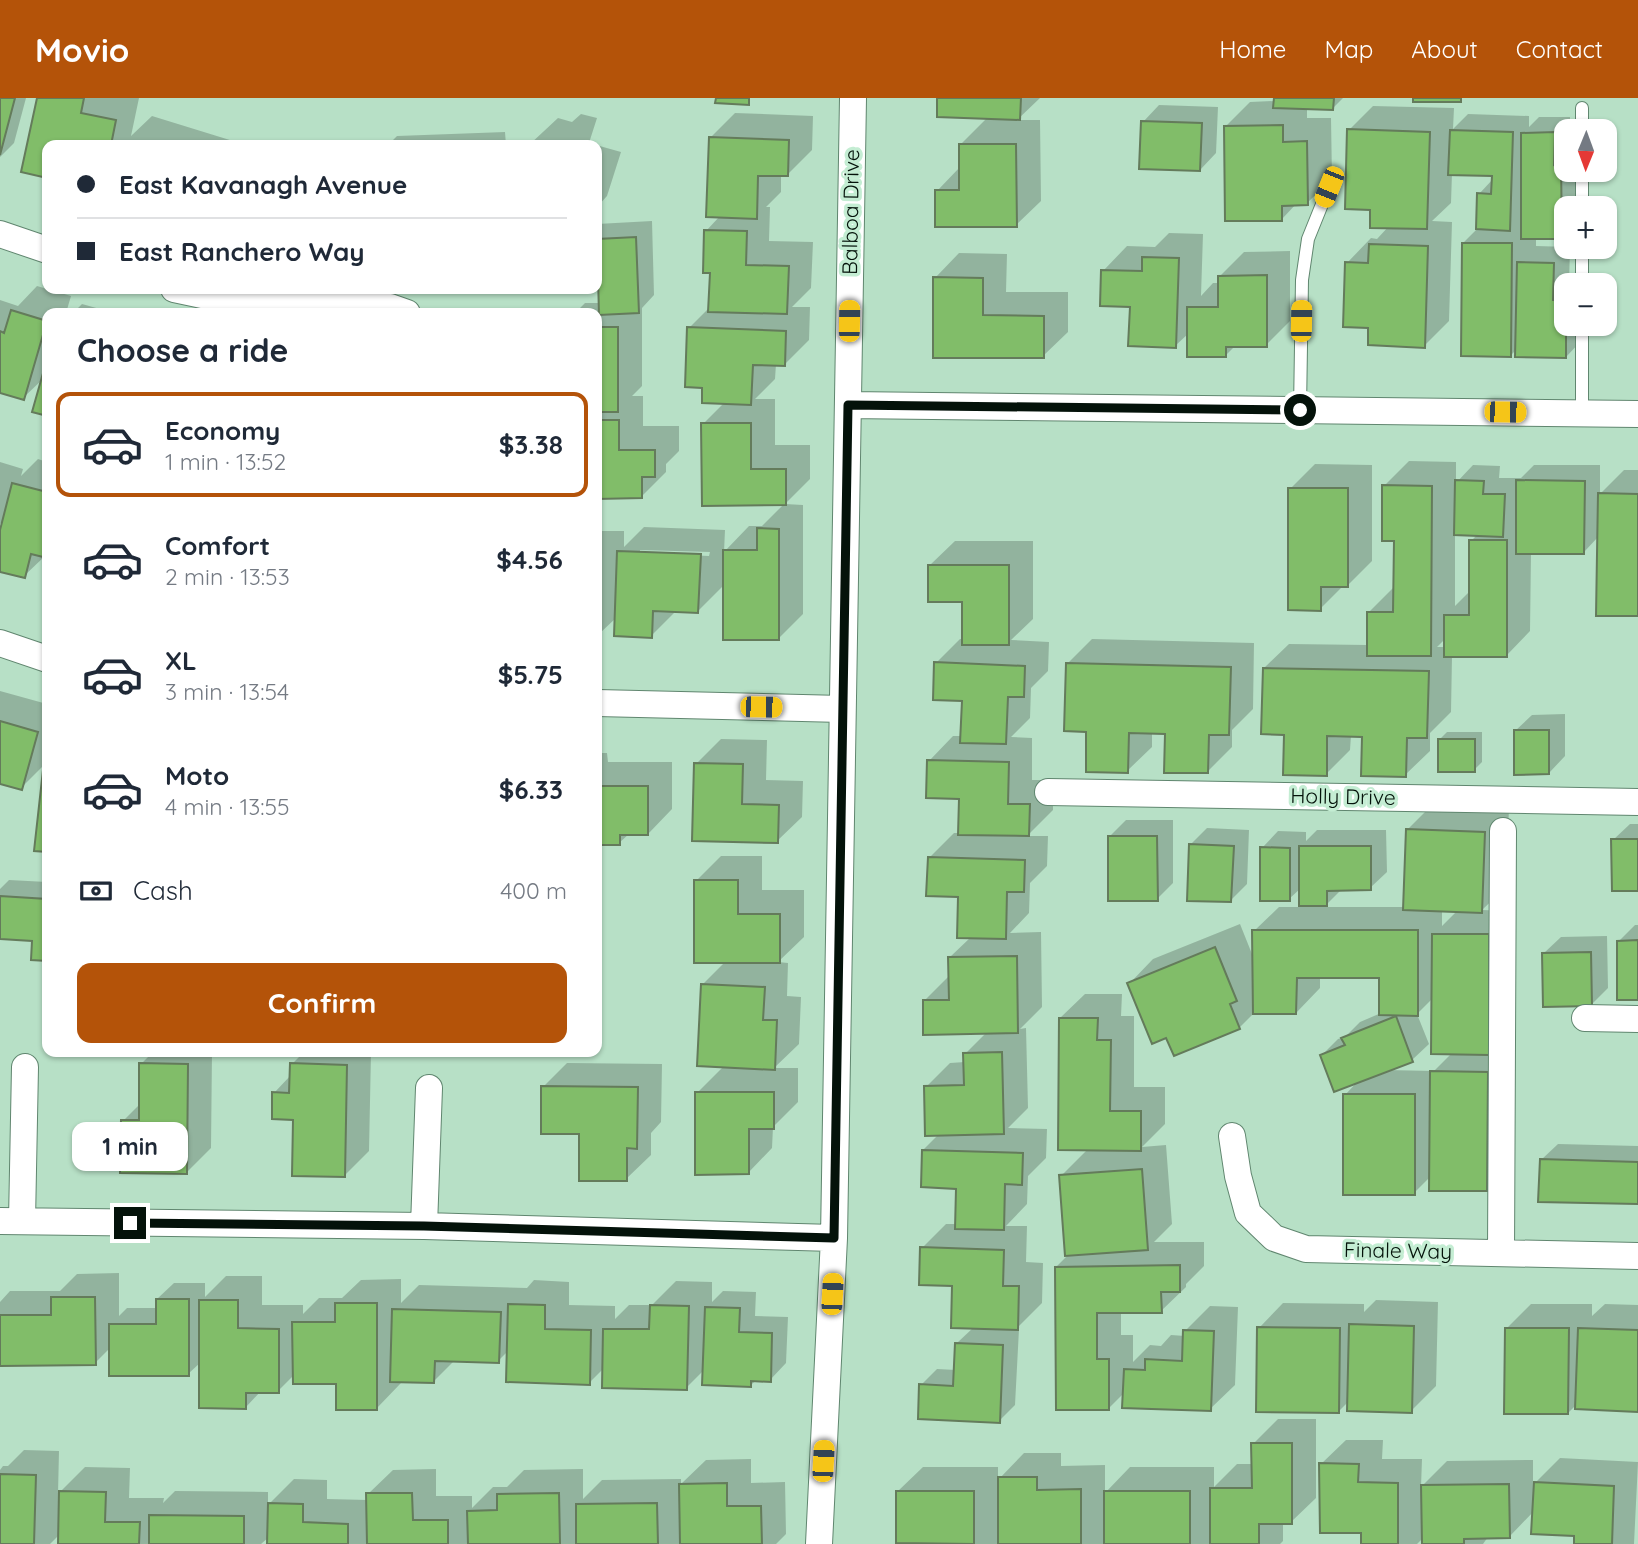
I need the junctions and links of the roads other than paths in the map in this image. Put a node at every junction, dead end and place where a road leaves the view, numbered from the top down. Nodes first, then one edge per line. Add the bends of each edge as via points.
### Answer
1 (853, 98) edge
2 (1582, 108) dead end
3 (1582, 119) edge
4 (1329, 187) dead end
5 (0, 234) edge
6 (42, 248) edge
7 (198, 294) edge
8 (393, 308) edge
9 (1582, 336) edge
10 (848, 405) junction
11 (1300, 410) junction
12 (1582, 413) junction
13 (1638, 414) edge
14 (0, 643) edge
15 (42, 657) edge
16 (602, 703) edge
17 (842, 709) junction
18 (1048, 792) dead end
19 (1638, 802) edge
20 (1503, 831) dead end
21 (1585, 1018) dead end
22 (1638, 1019) edge
23 (26, 1067) dead end
24 (429, 1088) dead end
25 (1232, 1136) dead end
26 (11, 1221) edge
27 (424, 1226) junction
28 (834, 1238) junction
29 (1500, 1253) junction
30 (1638, 1256) edge
31 (818, 1544) edge

1 - 10 street, Balboa Drive
2 - 3 lane
4 - 11 lane via 1308,239 1302,280
5 - 6 street
7 - 8 street
9 - 12 lane
10 - 11 street
10 - 17 street, Balboa Drive
11 - 12 street
12 - 13 street
14 - 15 street
16 - 17 street
17 - 28 street, Balboa Drive
18 - 19 street, Holly Drive
20 - 29 street
21 - 22 street
23 - 26 street
24 - 27 street
25 - 29 street, Finale Way via 1248,1213 1274,1238 1306,1249
26 - 27 street
27 - 28 street
28 - 31 street, Balboa Drive
29 - 30 street, Finale Way

